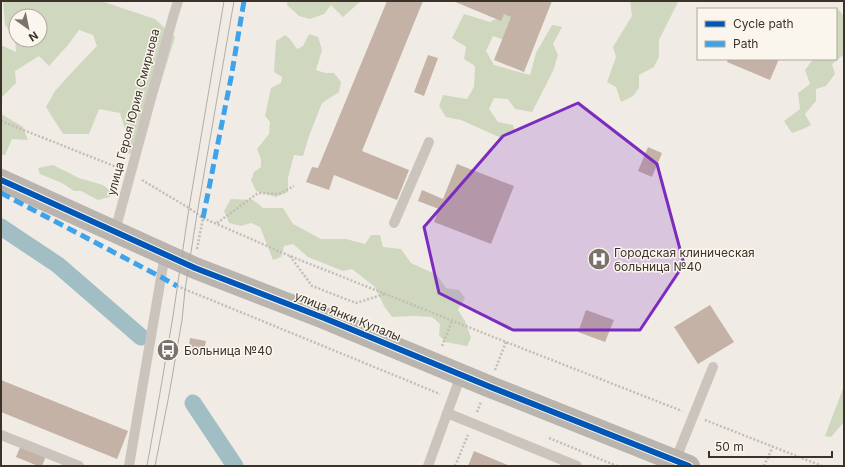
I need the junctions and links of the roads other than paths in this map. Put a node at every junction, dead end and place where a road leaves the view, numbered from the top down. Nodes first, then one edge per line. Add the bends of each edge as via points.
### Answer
1 (178, 1) edge
2 (429, 142) dead end
3 (1, 180) edge
4 (394, 223) dead end
5 (115, 231) junction
6 (165, 254) junction
7 (713, 367) dead end
8 (462, 375) junction
9 (447, 413) junction
10 (1, 435) edge
11 (682, 463) edge
12 (79, 466) edge
13 (128, 466) edge
14 (428, 466) edge
15 (577, 466) edge

1 - 5 lane, улица Героя Юрия Смирнова
2 - 4 lane
3 - 5 street, улица Янки Купалы
5 - 6 street, улица Янки Купалы
6 - 8 street, улица Янки Купалы
6 - 13 lane
7 - 11 lane via 694,416
8 - 9 lane
8 - 11 street, улица Янки Купалы
9 - 14 lane
9 - 15 lane
10 - 12 lane

